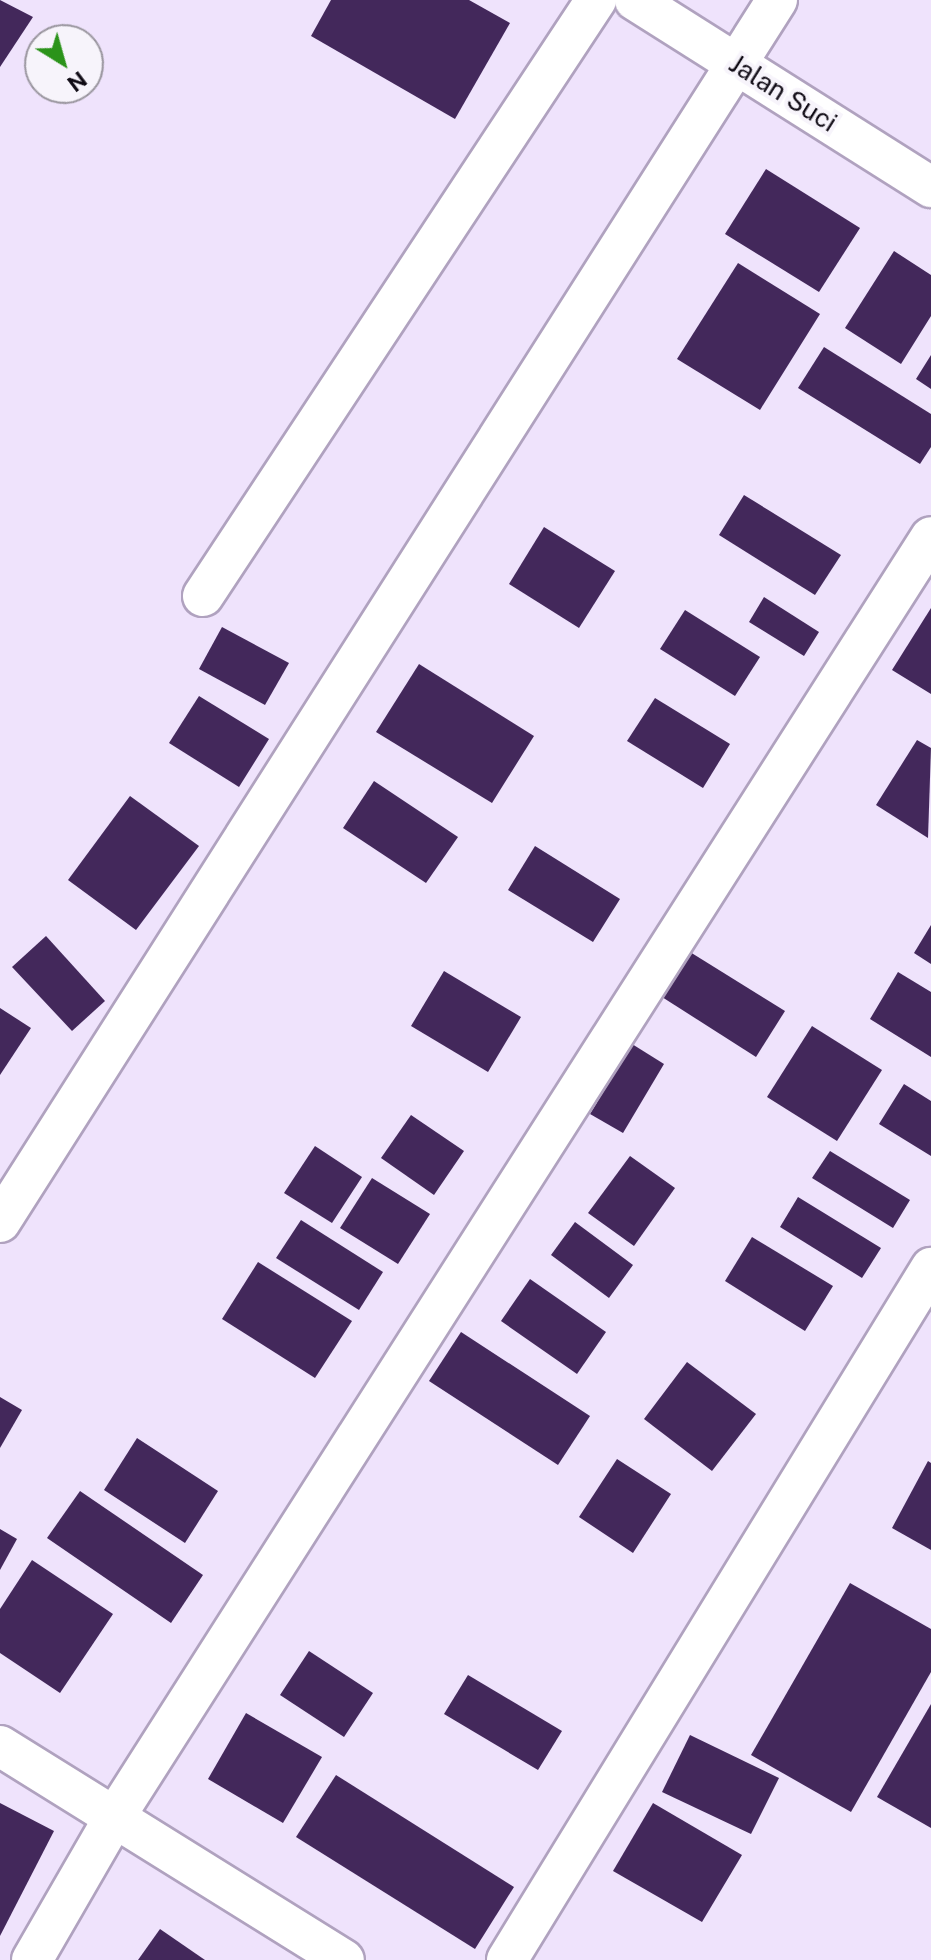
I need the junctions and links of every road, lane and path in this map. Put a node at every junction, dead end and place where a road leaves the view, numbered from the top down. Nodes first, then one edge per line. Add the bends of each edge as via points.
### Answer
1 (596, 0) edge
2 (635, 0) edge
3 (777, 0) edge
4 (739, 65) junction
5 (931, 187) edge
6 (931, 537) edge
7 (203, 596) dead end
8 (0, 1222) edge
9 (931, 1268) edge
10 (0, 1746) edge
11 (114, 1818) junction
12 (32, 1960) edge
13 (344, 1960) edge
14 (507, 1960) edge

1 - 7 street
2 - 4 street, Jalan Suci
3 - 4 street
4 - 5 street, Jalan Suci
4 - 8 street
6 - 11 street
9 - 14 street
10 - 11 street
11 - 12 street
11 - 13 street

